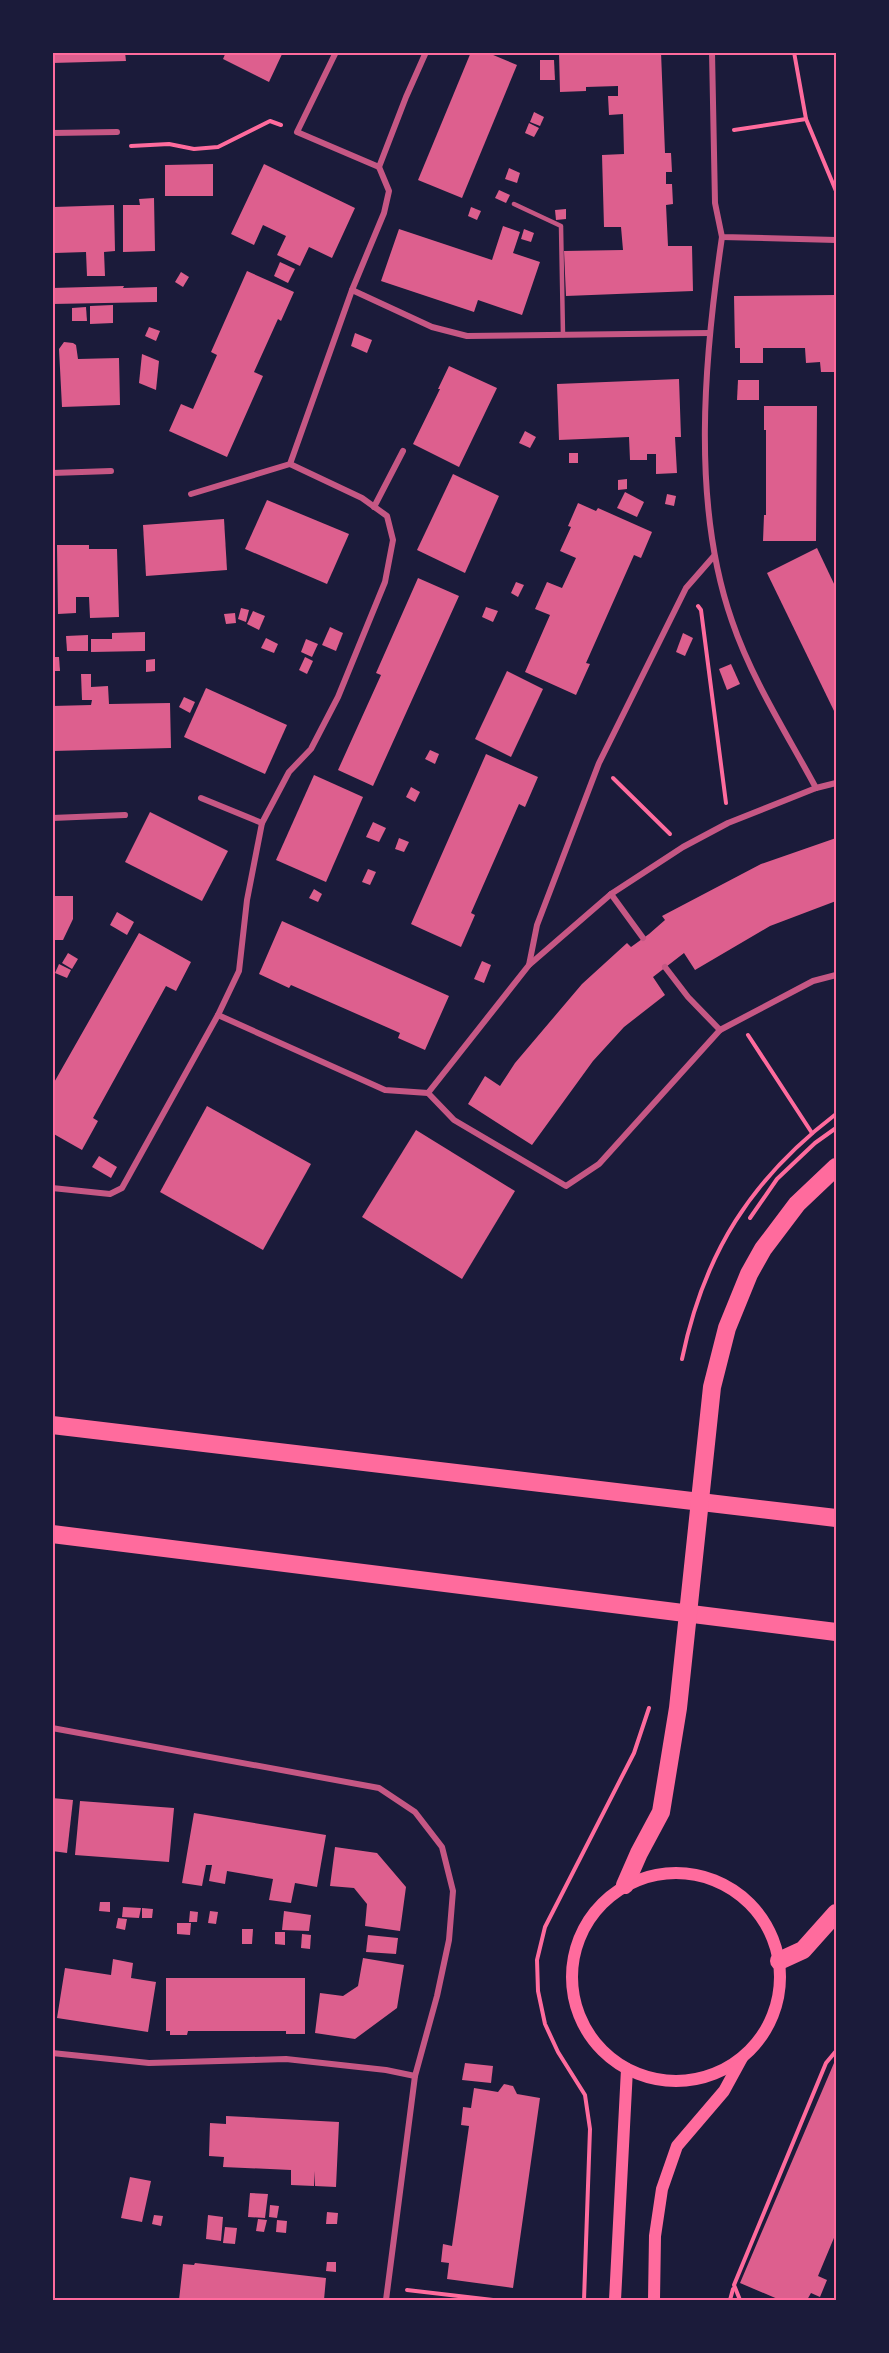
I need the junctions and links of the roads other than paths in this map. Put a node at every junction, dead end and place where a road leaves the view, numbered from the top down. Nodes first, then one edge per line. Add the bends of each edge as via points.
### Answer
1 (336, 52) edge
2 (426, 52) edge
3 (712, 52) edge
4 (117, 132) road end
5 (52, 133) edge
6 (379, 167) junction
7 (514, 204) dead end
8 (722, 237) junction
9 (837, 240) edge
10 (352, 290) junction
11 (710, 333) junction
12 (563, 335) junction
13 (403, 451) dead end
14 (290, 465) junction
15 (111, 471) dead end
16 (52, 473) edge
17 (191, 494) dead end
18 (374, 507) junction
19 (714, 556) junction
20 (837, 783) edge
21 (816, 788) junction
22 (201, 798) dead end
23 (124, 815) dead end
24 (52, 818) edge
25 (262, 823) junction
26 (611, 894) junction
27 (643, 938) dead end
28 (529, 964) junction
29 (665, 968) dead end
30 (837, 975) edge
31 (218, 1015) junction
32 (720, 1030) junction
33 (428, 1093) junction
34 (837, 1167) edge
35 (52, 1188) edge
36 (52, 1425) edge
37 (837, 1518) edge
38 (52, 1534) edge
39 (837, 1632) edge
40 (52, 1728) edge
41 (625, 1885) junction
42 (837, 1913) edge
43 (779, 1961) junction
44 (52, 2053) edge
45 (742, 2057) junction
46 (627, 2069) junction
47 (414, 2076) junction
48 (386, 2301) edge
49 (615, 2301) edge
50 (654, 2301) edge

1 - 6 street via 297,132
2 - 6 street
3 - 8 street via 715,203
4 - 5 street
6 - 10 street via 389,191 384,213
7 - 12 lane via 561,225
8 - 9 street
8 - 11 street
10 - 12 street via 432,327 467,336
10 - 14 street
11 - 12 street
11 - 19 street via 706,494
13 - 18 street
14 - 17 street
14 - 18 street
15 - 16 street
18 - 25 street via 387,516 393,540 385,582 338,697 311,748 289,772
19 - 21 street via 749,665
19 - 28 street via 686,588 599,763 537,925
20 - 21 street
21 - 26 street via 728,823
22 - 25 street
23 - 24 street
25 - 31 street via 239,971
26 - 27 street
26 - 28 street
28 - 33 street
29 - 32 street
30 - 32 street via 813,981
31 - 33 street via 385,1090
31 - 35 street via 122,1188 110,1194
32 - 33 street via 599,1164 566,1186 454,1120
34 - 41 highway via 797,1204 763,1249 727,1328 712,1386 678,1708 661,1812
36 - 37 highway
38 - 39 highway
40 - 47 street via 379,1788 415,1812 442,1847 453,1891 449,1940
41 - 43 main road via 673,1872 721,1883 743,1897 760,1915
41 - 46 main road via 600,1905 581,1931 572,1962 573,1994 583,2024 601,2050
42 - 43 highway via 803,1950
43 - 45 main road via 777,2004 757,2042
44 - 47 street via 149,2063 286,2059
45 - 46 main road via 716,2073 686,2081 656,2080
45 - 50 main road via 724,2091 677,2146 662,2189
46 - 49 main road
47 - 48 street

